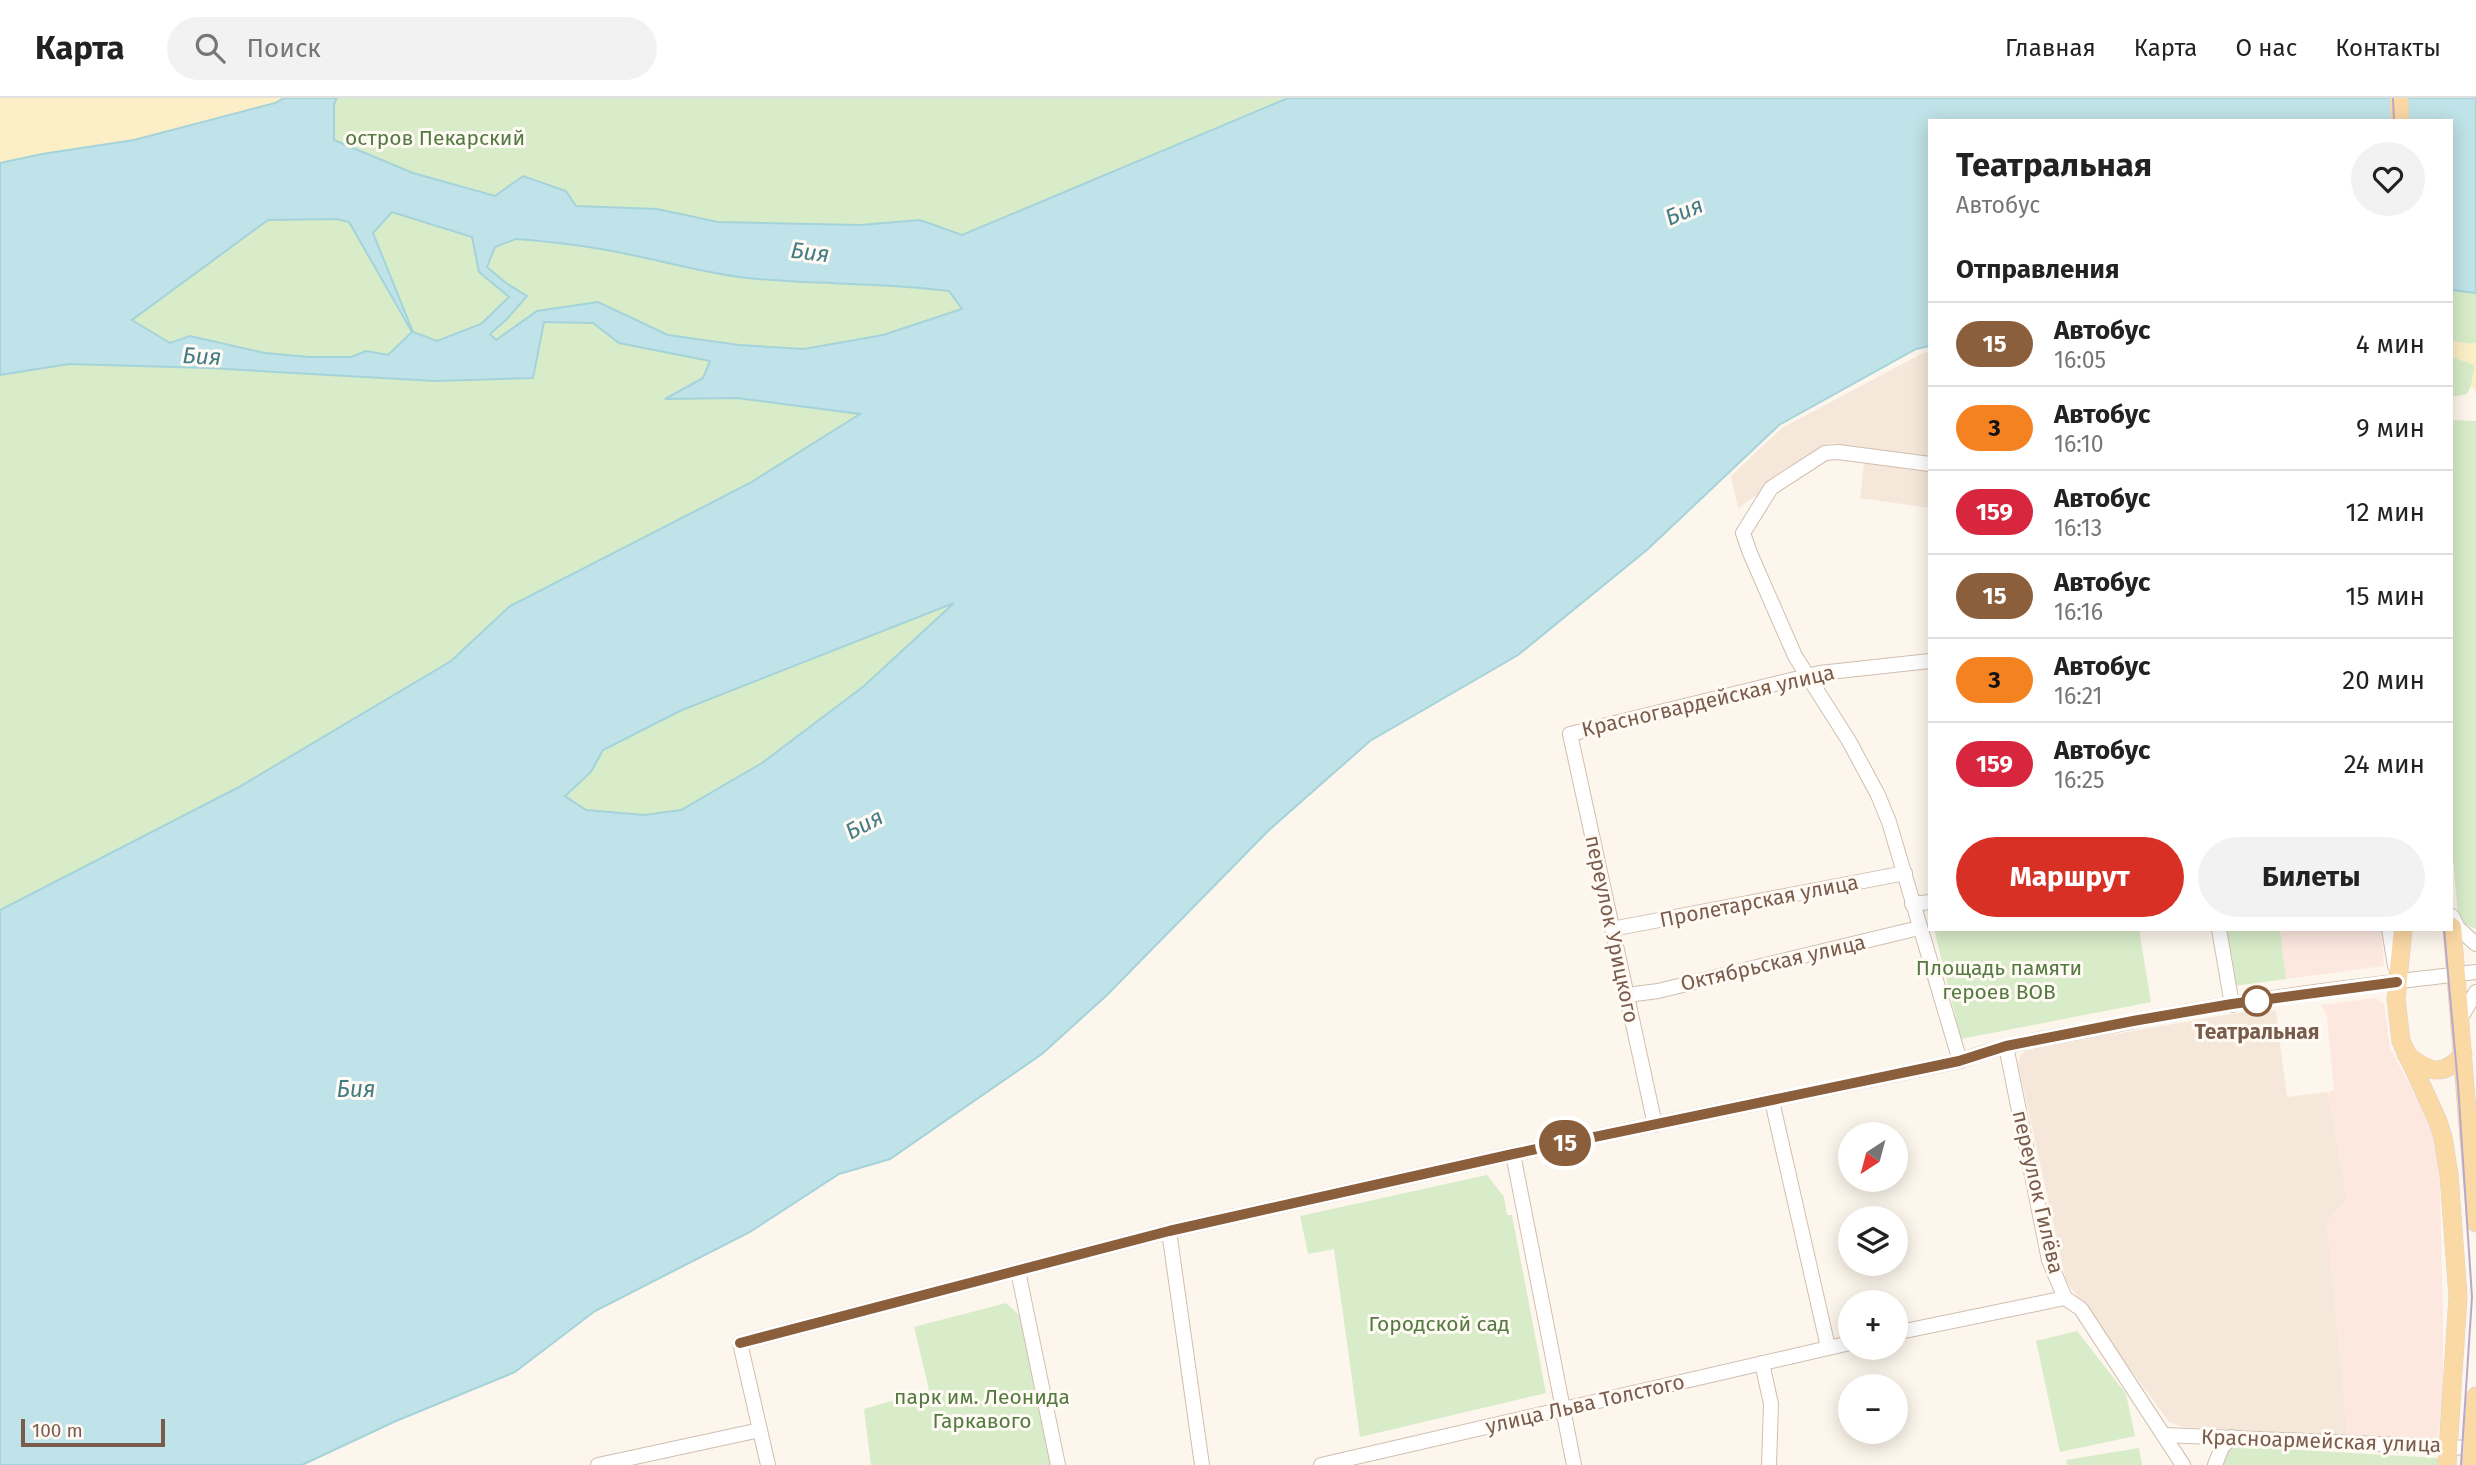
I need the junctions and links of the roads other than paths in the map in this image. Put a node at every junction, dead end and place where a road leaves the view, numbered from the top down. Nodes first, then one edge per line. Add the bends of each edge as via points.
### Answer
1 (2387, 98) edge
2 (2399, 98) edge
3 (2388, 119) edge
4 (2400, 119) edge
5 (1928, 464) edge
6 (1928, 661) edge
7 (1809, 676) junction
8 (1570, 734) joint
9 (1905, 873) junction
10 (1928, 902) edge
11 (1912, 904) junction
12 (2453, 918) edge
13 (1919, 928) junction
14 (1612, 929) junction
15 (2219, 931) edge
16 (2389, 931) edge
17 (2403, 931) edge
18 (2452, 931) edge
19 (2476, 944) edge
20 (2476, 972) edge
21 (2457, 975) junction
22 (2397, 982) junction
23 (2476, 992) edge
24 (1626, 995) junction
25 (2232, 1004) junction
26 (2460, 1019) junction
27 (2006, 1046) junction
28 (2406, 1054) junction
29 (2463, 1055) junction
30 (1959, 1061) junction
31 (1772, 1101) junction
32 (1655, 1125) junction
33 (1513, 1154) junction
34 (2476, 1223) edge
35 (1169, 1231) junction
36 (1018, 1271) junction
37 (2064, 1298) junction
38 (1908, 1330) edge
39 (1838, 1345) edge
40 (1828, 1347) junction
41 (1762, 1363) junction
42 (2476, 1396) edge
43 (1563, 1409) junction
44 (760, 1430) junction
45 (2165, 1435) junction
46 (2232, 1437) junction
47 (2449, 1447) junction
48 (2473, 1454) edge
49 (598, 1465) edge
50 (768, 1465) edge
51 (1058, 1465) edge
52 (1202, 1465) edge
53 (1321, 1465) edge
54 (1574, 1465) edge
55 (1769, 1465) edge
56 (2183, 1465) edge
57 (2214, 1465) edge
58 (2447, 1465) edge

1 - 3 main road
2 - 4 main road
5 - 7 street via 1825,453 1771,488 1744,530 1795,656
6 - 7 street, Красногвардейская улица
7 - 8 street, Красногвардейская улица
7 - 9 street via 1878,795
8 - 14 street, переулок Урицкого
9 - 11 street
9 - 14 street, Пролетарская улица
10 - 11 street
11 - 13 street
12 - 19 street
13 - 24 street, Октябрьская улица
13 - 30 street
14 - 24 street, переулок Урицкого
15 - 25 street
16 - 22 street
17 - 22 main road
18 - 21 main road
20 - 21 street
21 - 22 street
21 - 26 main road
22 - 25 street
22 - 28 main road via 2397,1021
23 - 26 street
24 - 32 street, переулок Урицкого
25 - 27 street
26 - 29 main road
27 - 30 street
27 - 37 street, переулок Гилёва via 2049,1260
28 - 29 main road via 2432,1070 2452,1066
28 - 47 main road via 2437,1119 2447,1155 2458,1297
29 - 34 main road
30 - 31 street
31 - 32 street
31 - 40 street
32 - 33 street
33 - 35 street
33 - 43 street
35 - 36 street
35 - 52 street
36 - 44 street via 740,1343
36 - 51 street
37 - 38 street
37 - 45 street, переулок Гилёва via 2081,1309
39 - 40 street, улица Льва Толстого
40 - 41 street, улица Льва Толстого
41 - 43 street, улица Льва Толстого
41 - 55 street via 1770,1404
42 - 48 main road
43 - 53 street, улица Льва Толстого
43 - 54 street
44 - 49 street
44 - 50 street
45 - 46 street, Красноармейская улица
45 - 56 street, переулок Гилёва
46 - 47 street, Красноармейская улица
46 - 57 street
47 - 48 street, Красноармейская улица
47 - 58 main road

